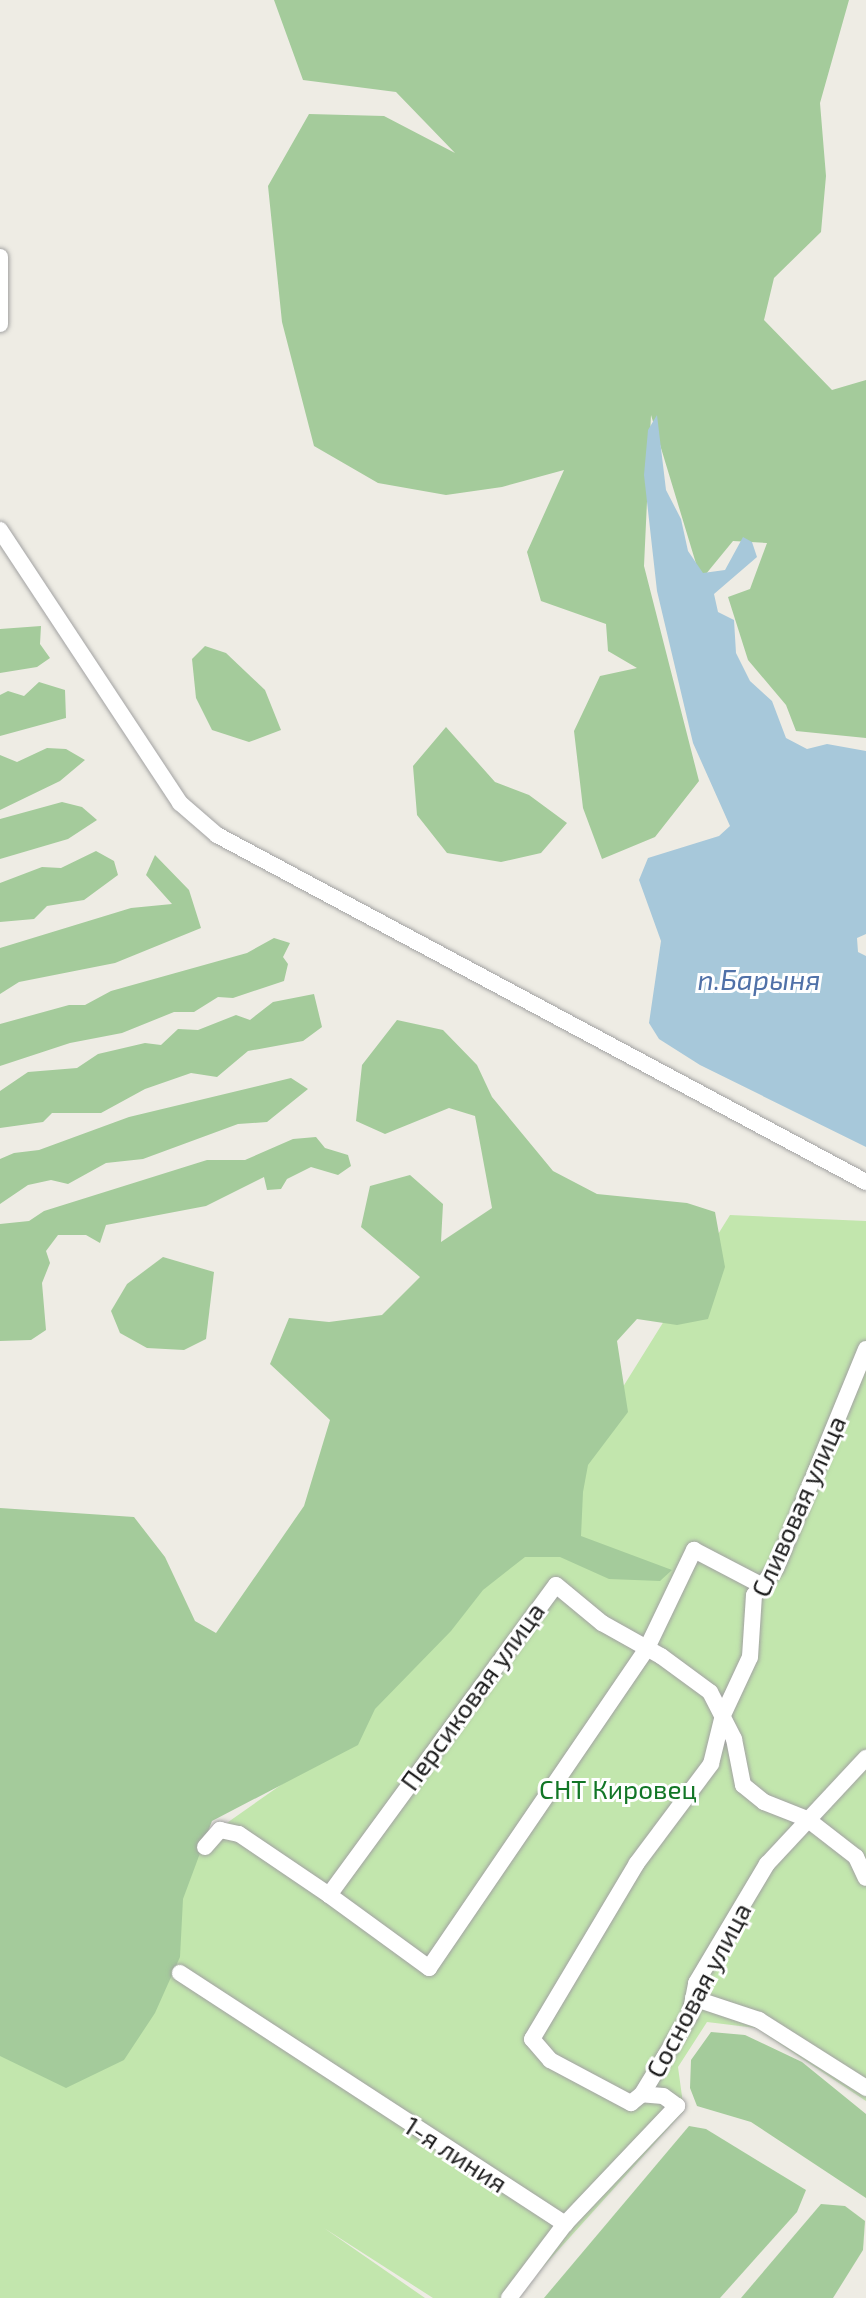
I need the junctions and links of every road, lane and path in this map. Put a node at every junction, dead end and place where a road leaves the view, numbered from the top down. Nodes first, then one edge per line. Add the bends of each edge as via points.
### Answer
1 (0, 257) edge
2 (0, 324) edge
3 (0, 530) edge
4 (866, 1182) edge
5 (866, 1349) edge
6 (763, 1586) junction
7 (647, 1648) junction
8 (723, 1715) junction
9 (866, 1758) edge
10 (807, 1819) junction
11 (205, 1847) dead end
12 (866, 1878) edge
13 (329, 1895) junction
14 (180, 1973) dead end
15 (693, 1998) junction
16 (532, 2039) joint
17 (866, 2088) edge
18 (642, 2094) junction
19 (565, 2224) junction
20 (509, 2298) edge

1 - 2 street
3 - 4 street via 180,803 217,835
5 - 6 street, Сливовая улица via 776,1568
6 - 7 street via 694,1550
6 - 8 street, Сливовая улица via 754,1595 750,1657
7 - 8 street, Персиковая улица via 710,1692
7 - 13 street, Персиковая улица via 602,1623 556,1585 547,1591
7 - 13 street via 429,1968
8 - 10 street, Персиковая улица via 743,1785 764,1802
8 - 16 street, Сливовая улица via 711,1764 637,1863
9 - 10 street, Сосновая улица
10 - 12 street, Персиковая улица via 856,1857
10 - 15 street, Сосновая улица via 767,1864 696,1983
11 - 13 street via 220,1830 239,1834
14 - 19 street, 1-я линия
15 - 17 street via 759,2020
15 - 18 street, Сосновая улица via 690,2015
16 - 18 street, Сосновая улица via 550,2060 631,2103
18 - 19 street via 663,2096 677,2106
19 - 20 street

